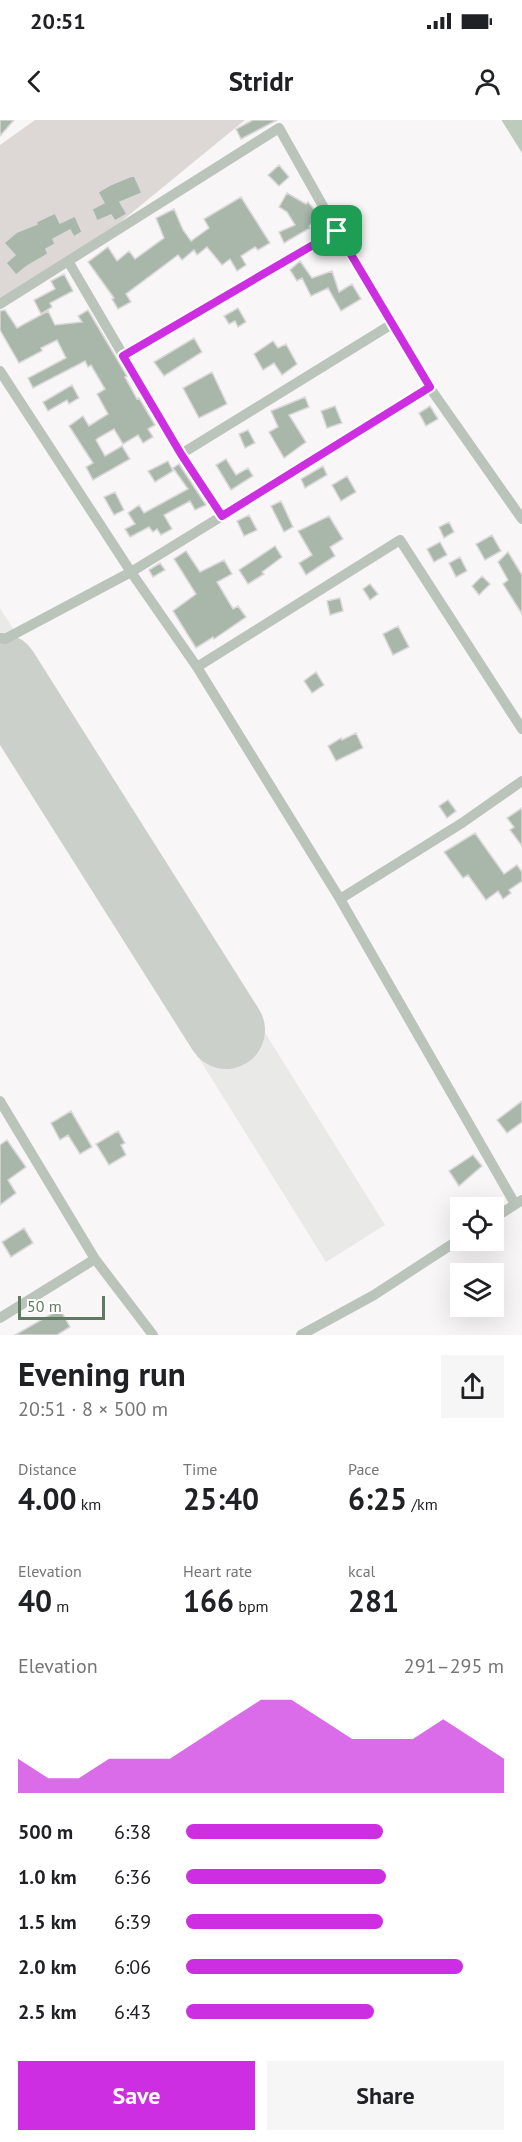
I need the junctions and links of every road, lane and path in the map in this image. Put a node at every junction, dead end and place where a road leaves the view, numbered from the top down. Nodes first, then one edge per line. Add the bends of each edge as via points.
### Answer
1 (337, 231) junction
2 (68, 261) junction
3 (0, 304) edge
4 (392, 324) junction
5 (123, 356) junction
6 (0, 371) edge
7 (430, 387) junction
8 (181, 454) junction
9 (222, 516) junction
10 (522, 519) edge
11 (131, 572) junction
12 (0, 638) edge
13 (197, 668) junction
14 (522, 729) edge
15 (522, 781) edge
16 (340, 899) junction
17 (0, 1101) edge
18 (518, 1202) edge
19 (504, 1211) edge
20 (450, 1246) edge
21 (95, 1259) junction
22 (0, 1318) edge
23 (153, 1335) edge
24 (301, 1335) edge

1 - 2 street via 279,128
1 - 4 street
1 - 5 street
2 - 3 street
2 - 5 street
4 - 7 street
4 - 8 street
5 - 8 street
6 - 11 street
7 - 9 street
7 - 10 street
8 - 9 street
9 - 11 street
11 - 12 street via 5,639
11 - 13 street
13 - 14 street via 400,540
13 - 16 street
15 - 16 street
16 - 18 street
17 - 21 street
18 - 19 street
20 - 24 street via 374,1295
21 - 22 street
21 - 23 street

